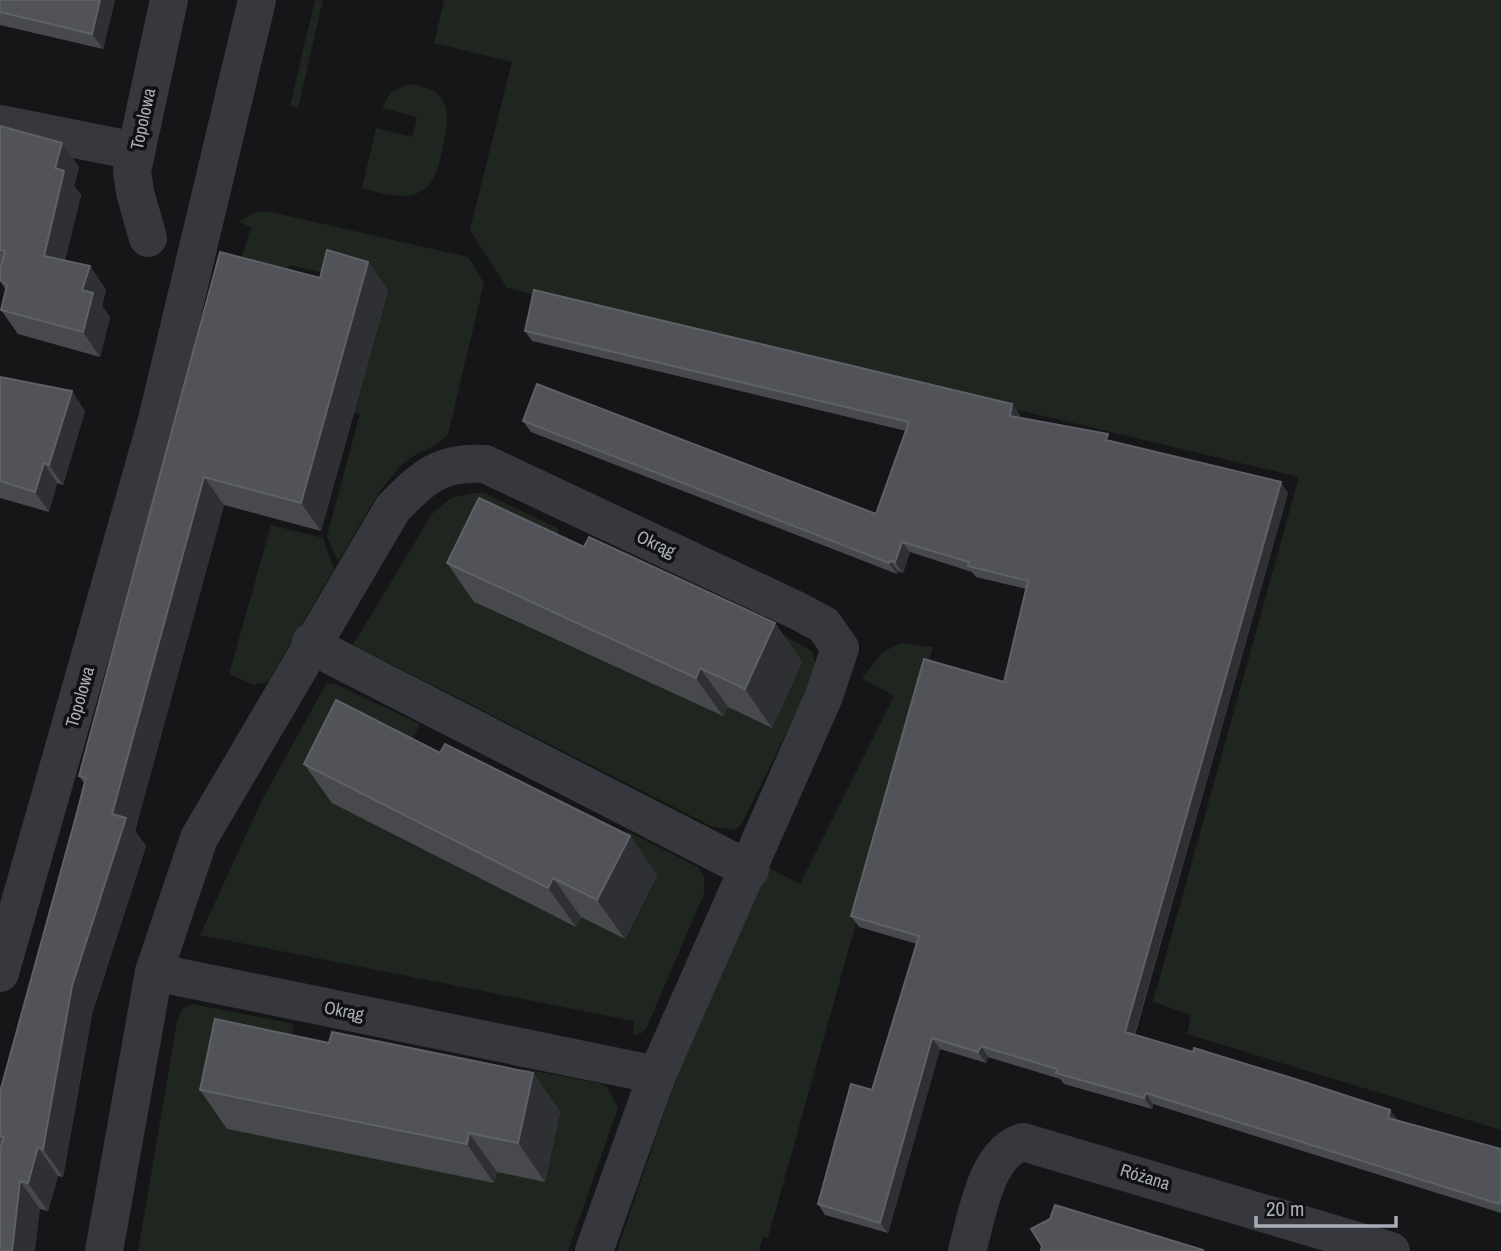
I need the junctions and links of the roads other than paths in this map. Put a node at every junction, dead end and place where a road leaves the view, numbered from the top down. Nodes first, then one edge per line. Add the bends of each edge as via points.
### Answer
1 (169, 0) edge
2 (257, 0) edge
3 (0, 124) edge
4 (135, 151) junction
5 (148, 238) dead end
6 (312, 642) junction
7 (750, 870) junction
8 (154, 972) junction
9 (0, 973) edge
10 (657, 1074) junction
11 (104, 1251) edge
12 (594, 1251) edge
13 (967, 1251) edge
14 (1391, 1251) edge

1 - 4 street, Topolowa
2 - 9 street, Topolowa via 157,420
3 - 4 street
4 - 5 street, Topolowa via 135,192
6 - 7 street
6 - 7 street, Okrąg via 393,508 435,471 466,463 485,464 798,611 824,625 840,648
6 - 8 street, Okrąg via 199,838
7 - 10 street, Okrąg
8 - 10 street, Okrąg
8 - 11 street, Okrąg
10 - 12 street, Okrąg
13 - 14 street, Różana via 995,1163 1009,1147 1023,1142

